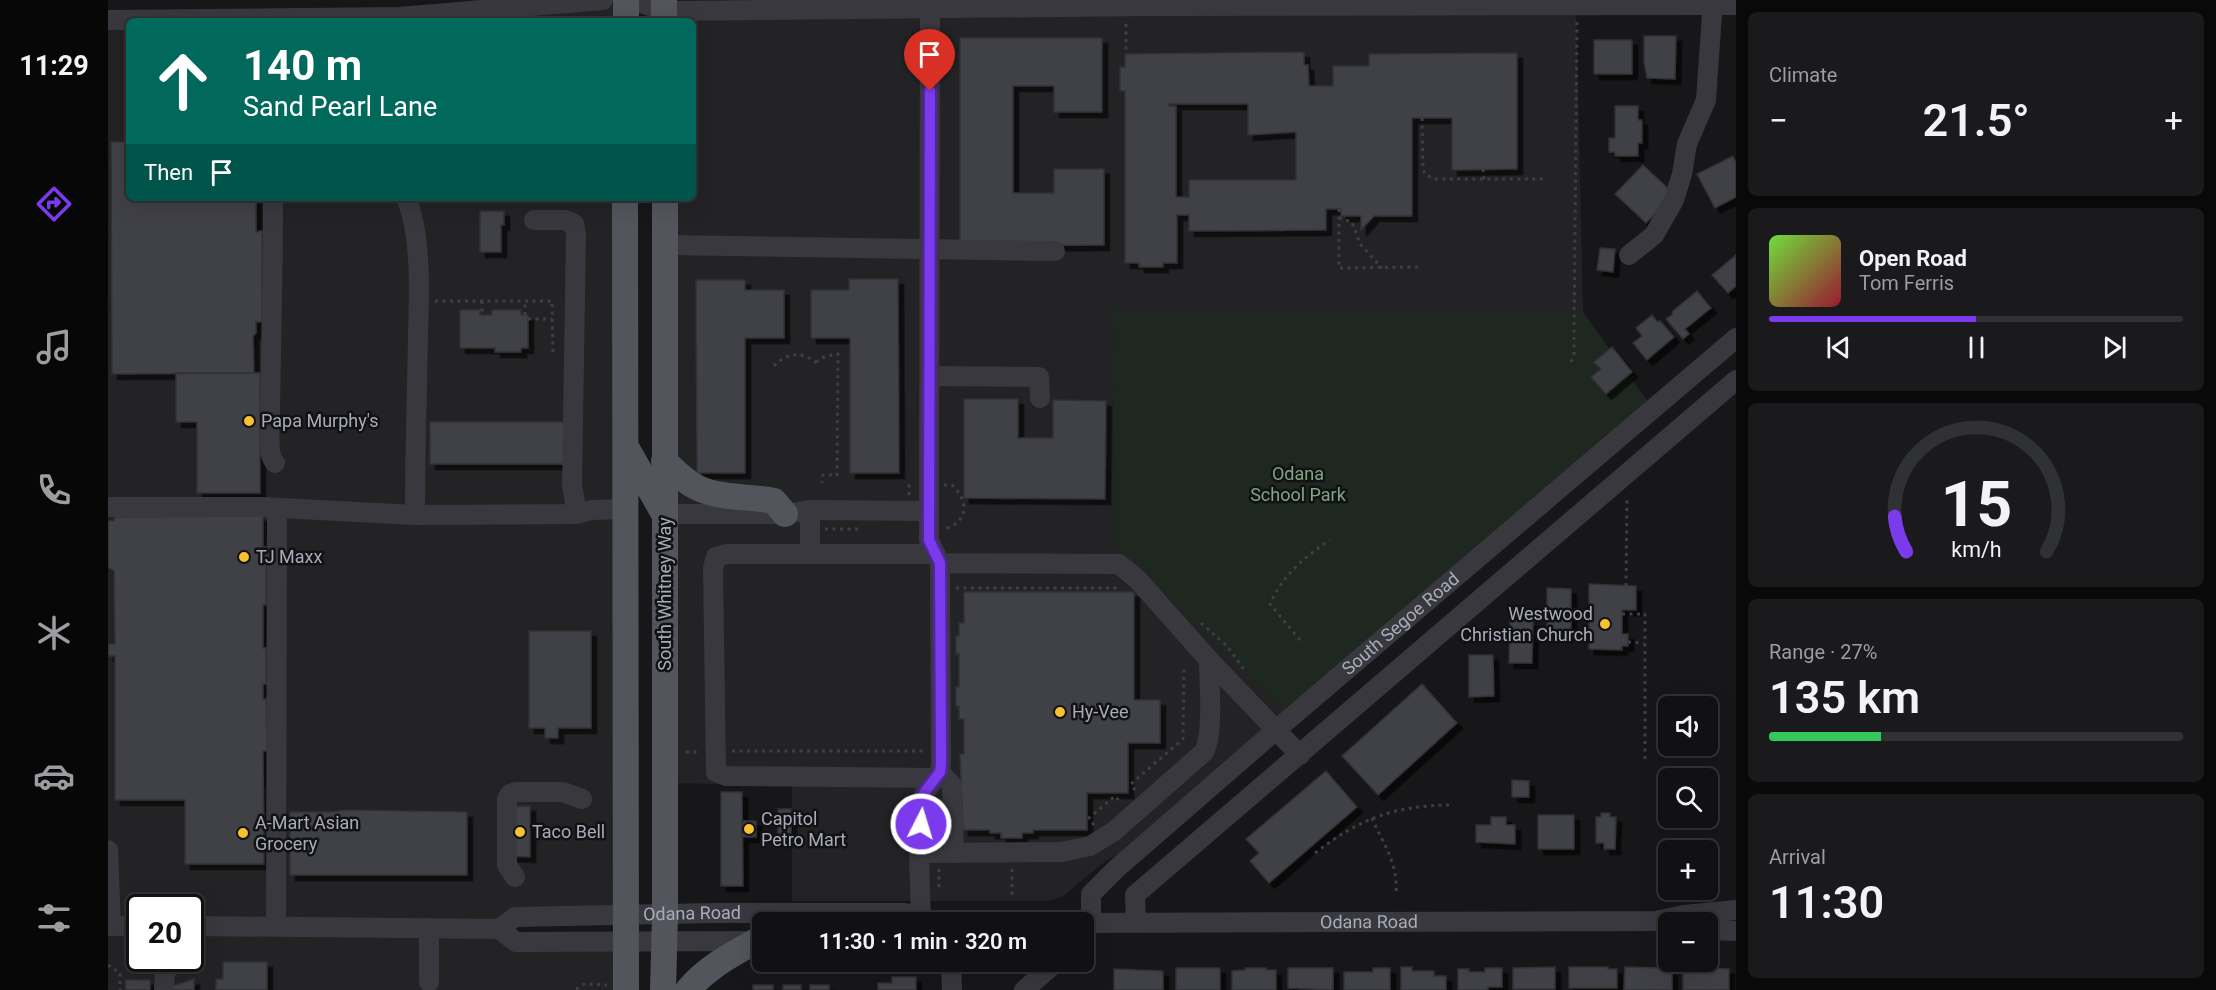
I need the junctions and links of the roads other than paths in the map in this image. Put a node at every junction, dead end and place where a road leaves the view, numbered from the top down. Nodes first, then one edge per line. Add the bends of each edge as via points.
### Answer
1 (603, 0) edge
2 (626, 0) edge
3 (633, 0) edge
4 (1713, 2) edge
5 (930, 4) edge
6 (1736, 5) edge
7 (664, 11) edge
8 (399, 13) edge
9 (312, 18) edge
10 (626, 18) edge
11 (108, 20) edge
12 (126, 20) edge
13 (273, 201) edge
14 (407, 201) edge
15 (625, 201) edge
16 (665, 201) edge
17 (534, 219) dead end
18 (665, 245) junction
19 (930, 249) junction
20 (1055, 251) dead end
21 (1629, 255) dead end
22 (1736, 338) edge
23 (930, 376) junction
24 (1736, 380) edge
25 (1040, 398) dead end
26 (626, 447) junction
27 (664, 461) junction
28 (275, 463) dead end
29 (108, 507) edge
30 (277, 508) junction
31 (626, 509) junction
32 (810, 510) junction
33 (929, 511) junction
34 (577, 514) junction
35 (664, 514) junction
36 (785, 514) junction
37 (415, 515) junction
38 (664, 554) junction
39 (810, 554) junction
40 (938, 558) junction
41 (1209, 660) junction
42 (1276, 730) junction
43 (1300, 755) junction
44 (938, 775) junction
45 (582, 799) dead end
46 (108, 850) edge
47 (919, 853) junction
48 (954, 853) junction
49 (515, 877) dead end
50 (1736, 910) edge
51 (920, 912) edge
52 (1089, 912) edge
53 (1715, 912) edge
54 (752, 914) edge
55 (626, 915) junction
56 (666, 915) junction
57 (1658, 922) edge
58 (1094, 923) edge
59 (1136, 923) junction
60 (110, 926) edge
61 (126, 926) edge
62 (204, 926) edge
63 (276, 926) junction
64 (429, 928) junction
65 (499, 929) junction
66 (1718, 930) edge
67 (1736, 931) edge
68 (752, 941) edge
69 (626, 942) junction
70 (664, 942) junction
71 (752, 944) edge
72 (165, 972) edge
73 (951, 972) edge
74 (1045, 972) edge
75 (429, 982) dead end
76 (616, 987) edge
77 (164, 989) edge
78 (663, 990) edge
79 (688, 990) edge
80 (952, 990) edge
81 (1024, 990) edge

1 - 8 street
2 - 10 main road
3 - 7 street
4 - 5 street
4 - 6 street
4 - 21 street via 1706,100 1687,144 1674,200 1654,235
5 - 7 street
5 - 19 street
8 - 9 street
11 - 12 street
13 - 28 street via 270,456
14 - 37 street via 419,277
15 - 26 main road
16 - 18 main road, South Whitney Way
17 - 34 street via 565,220 574,224 576,234 572,486
18 - 19 street
18 - 27 main road, South Whitney Way
19 - 20 street
19 - 23 street
22 - 42 street, South Segoe Road
23 - 25 street via 1039,377
23 - 33 street
24 - 43 street, South Segoe Road
26 - 31 main road
26 - 35 main road
27 - 35 main road, South Whitney Way
27 - 36 main road via 700,489 774,501
29 - 30 street
30 - 37 street
30 - 63 street
31 - 34 street
31 - 38 main road
31 - 55 main road
32 - 33 street
32 - 36 street
32 - 39 street
33 - 40 street via 929,540
34 - 37 street
35 - 36 street
35 - 38 main road, South Whitney Way
38 - 56 main road, South Whitney Way
39 - 40 street
39 - 44 street via 727,554 716,556 713,561 716,772 726,776
40 - 41 street via 1119,564
40 - 44 street via 942,726
41 - 42 street
41 - 48 street via 1209,728 1204,753 1104,838 1079,850 1061,852
42 - 43 street
42 - 52 street, South Segoe Road via 1096,888
43 - 59 street, South Segoe Road via 1135,895
44 - 47 street via 924,793
44 - 48 street via 952,785
45 - 49 street via 563,792 510,794 507,865
46 - 60 street
47 - 48 street
47 - 51 street
50 - 53 street, Odana Road
54 - 56 street, Odana Road
55 - 56 street, Odana Road
55 - 65 street, Odana Road via 515,917
55 - 69 main road
56 - 70 main road, South Whitney Way
57 - 59 street, Odana Road
58 - 59 street, Odana Road
60 - 61 street
62 - 63 street, Odana Road
63 - 64 street, Odana Road
64 - 65 street, Odana Road
64 - 75 street
65 - 69 street, Odana Road via 516,942
66 - 67 street
68 - 70 street, Odana Road
69 - 70 street, Odana Road
69 - 76 main road
70 - 78 main road, South Whitney Way
71 - 79 main road via 700,976
72 - 77 street
73 - 80 street
74 - 81 street

